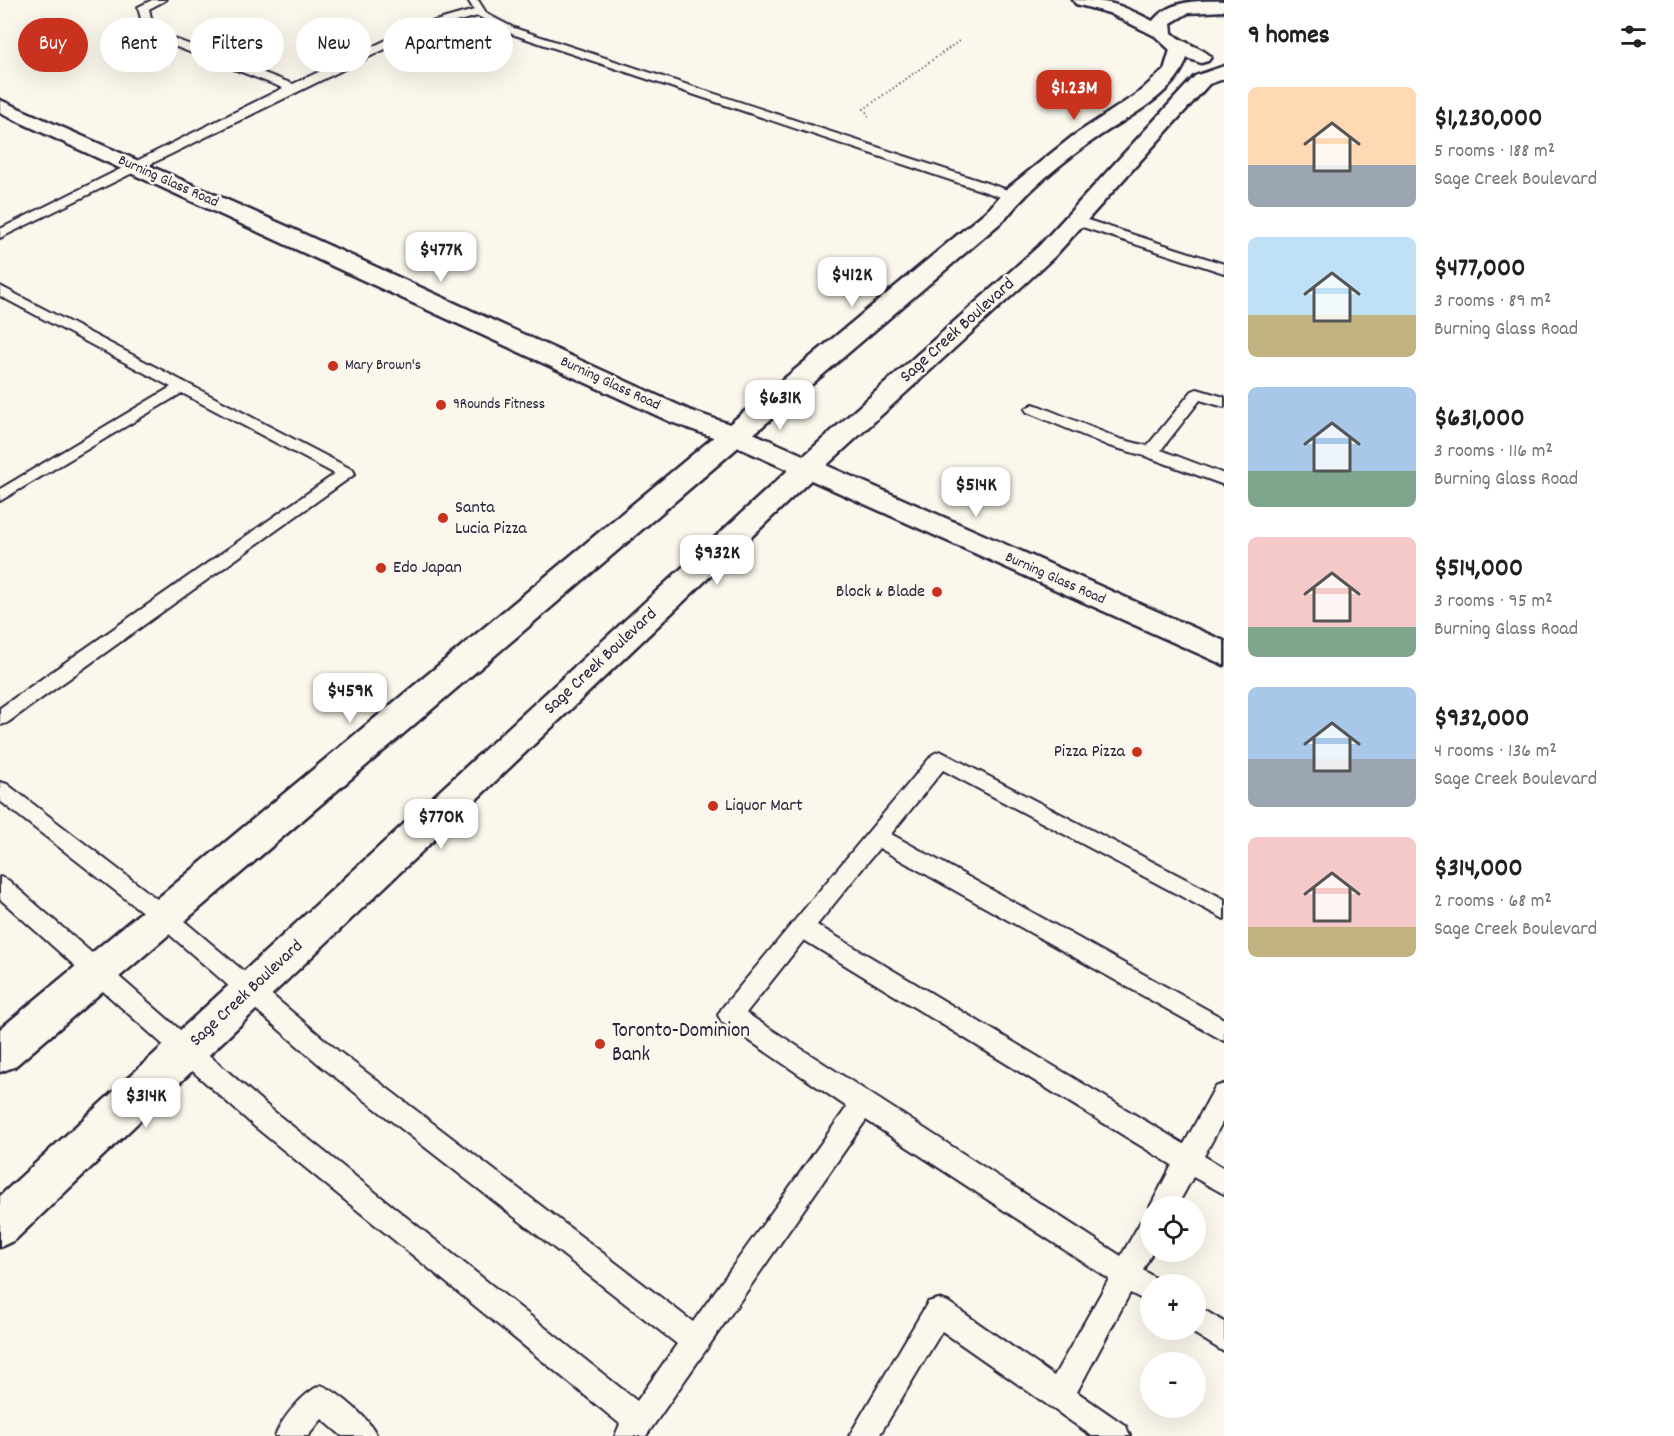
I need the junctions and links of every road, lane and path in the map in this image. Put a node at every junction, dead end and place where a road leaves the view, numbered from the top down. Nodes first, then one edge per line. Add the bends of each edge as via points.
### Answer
1 (161, 0) edge
2 (473, 0) edge
3 (1082, 0) edge
4 (1141, 2) edge
5 (1224, 6) edge
6 (1187, 8) junction
7 (480, 12) junction
8 (1161, 32) junction
9 (958, 40) dead end
10 (1180, 49) junction
11 (1224, 63) edge
12 (1224, 72) edge
13 (293, 88) junction
14 (0, 106) edge
15 (871, 120) dead end
16 (133, 166) junction
17 (1012, 196) junction
18 (1075, 220) junction
19 (0, 234) edge
20 (1224, 269) edge
21 (0, 290) edge
22 (181, 387) junction
23 (1224, 402) edge
24 (1033, 409) dead end
25 (734, 435) junction
26 (1151, 452) junction
27 (807, 468) junction
28 (1224, 480) edge
29 (0, 496) edge
30 (1224, 654) edge
31 (0, 718) edge
32 (0, 790) edge
33 (876, 836) junction
34 (0, 886) edge
35 (1224, 910) edge
36 (162, 915) junction
37 (801, 927) junction
38 (98, 970) junction
39 (252, 990) junction
40 (1224, 1031) edge
41 (187, 1050) junction
42 (0, 1054) edge
43 (1224, 1095) edge
44 (863, 1104) junction
45 (1188, 1161) junction
46 (1224, 1182) edge
47 (1169, 1196) edge
48 (0, 1225) edge
49 (1140, 1249) edge
50 (1126, 1275) junction
51 (1140, 1284) edge
52 (1206, 1326) edge
53 (1224, 1338) edge
54 (695, 1341) junction
55 (1059, 1396) junction
56 (634, 1428) edge
57 (289, 1436) edge
58 (363, 1436) edge
59 (864, 1436) edge
60 (1116, 1436) edge

1 - 13 lane via 143,8 149,33
2 - 7 lane
3 - 8 street via 1115,9
4 - 6 street
5 - 6 street
6 - 8 street via 1168,15
7 - 13 lane via 418,29
7 - 17 lane via 510,30
8 - 10 street
9 - 15 path via 864,109
10 - 11 street
10 - 17 street via 1173,72 1144,98 1080,140
12 - 18 street, Sage Creek Boulevard via 1202,80
13 - 16 lane
14 - 16 street, Burning Glass Road
16 - 19 lane
16 - 25 street, Burning Glass Road via 680,416
17 - 25 street via 998,213
18 - 20 lane
18 - 27 street, Sage Creek Boulevard via 1047,250
21 - 22 lane
22 - 29 lane
22 - 31 lane via 347,474
23 - 26 lane via 1197,394
24 - 26 lane via 1115,443
25 - 27 street, Burning Glass Road
25 - 36 street
26 - 28 lane
27 - 30 street, Burning Glass Road
27 - 39 street, Sage Creek Boulevard
32 - 36 lane
33 - 35 lane via 940,759
33 - 37 lane
33 - 40 lane
34 - 38 lane
36 - 38 street
36 - 39 lane
37 - 44 lane via 730,1015
37 - 45 lane
38 - 41 lane
38 - 42 street
39 - 41 street, Sage Creek Boulevard
39 - 54 lane via 329,1058
41 - 48 street, Sage Creek Boulevard
41 - 56 lane
43 - 45 lane
44 - 50 lane
44 - 54 lane
45 - 46 lane
45 - 47 lane
49 - 50 lane
50 - 51 lane
50 - 55 lane
52 - 53 lane
54 - 56 lane
55 - 59 lane via 938,1312
55 - 60 lane
57 - 58 lane via 321,1399

